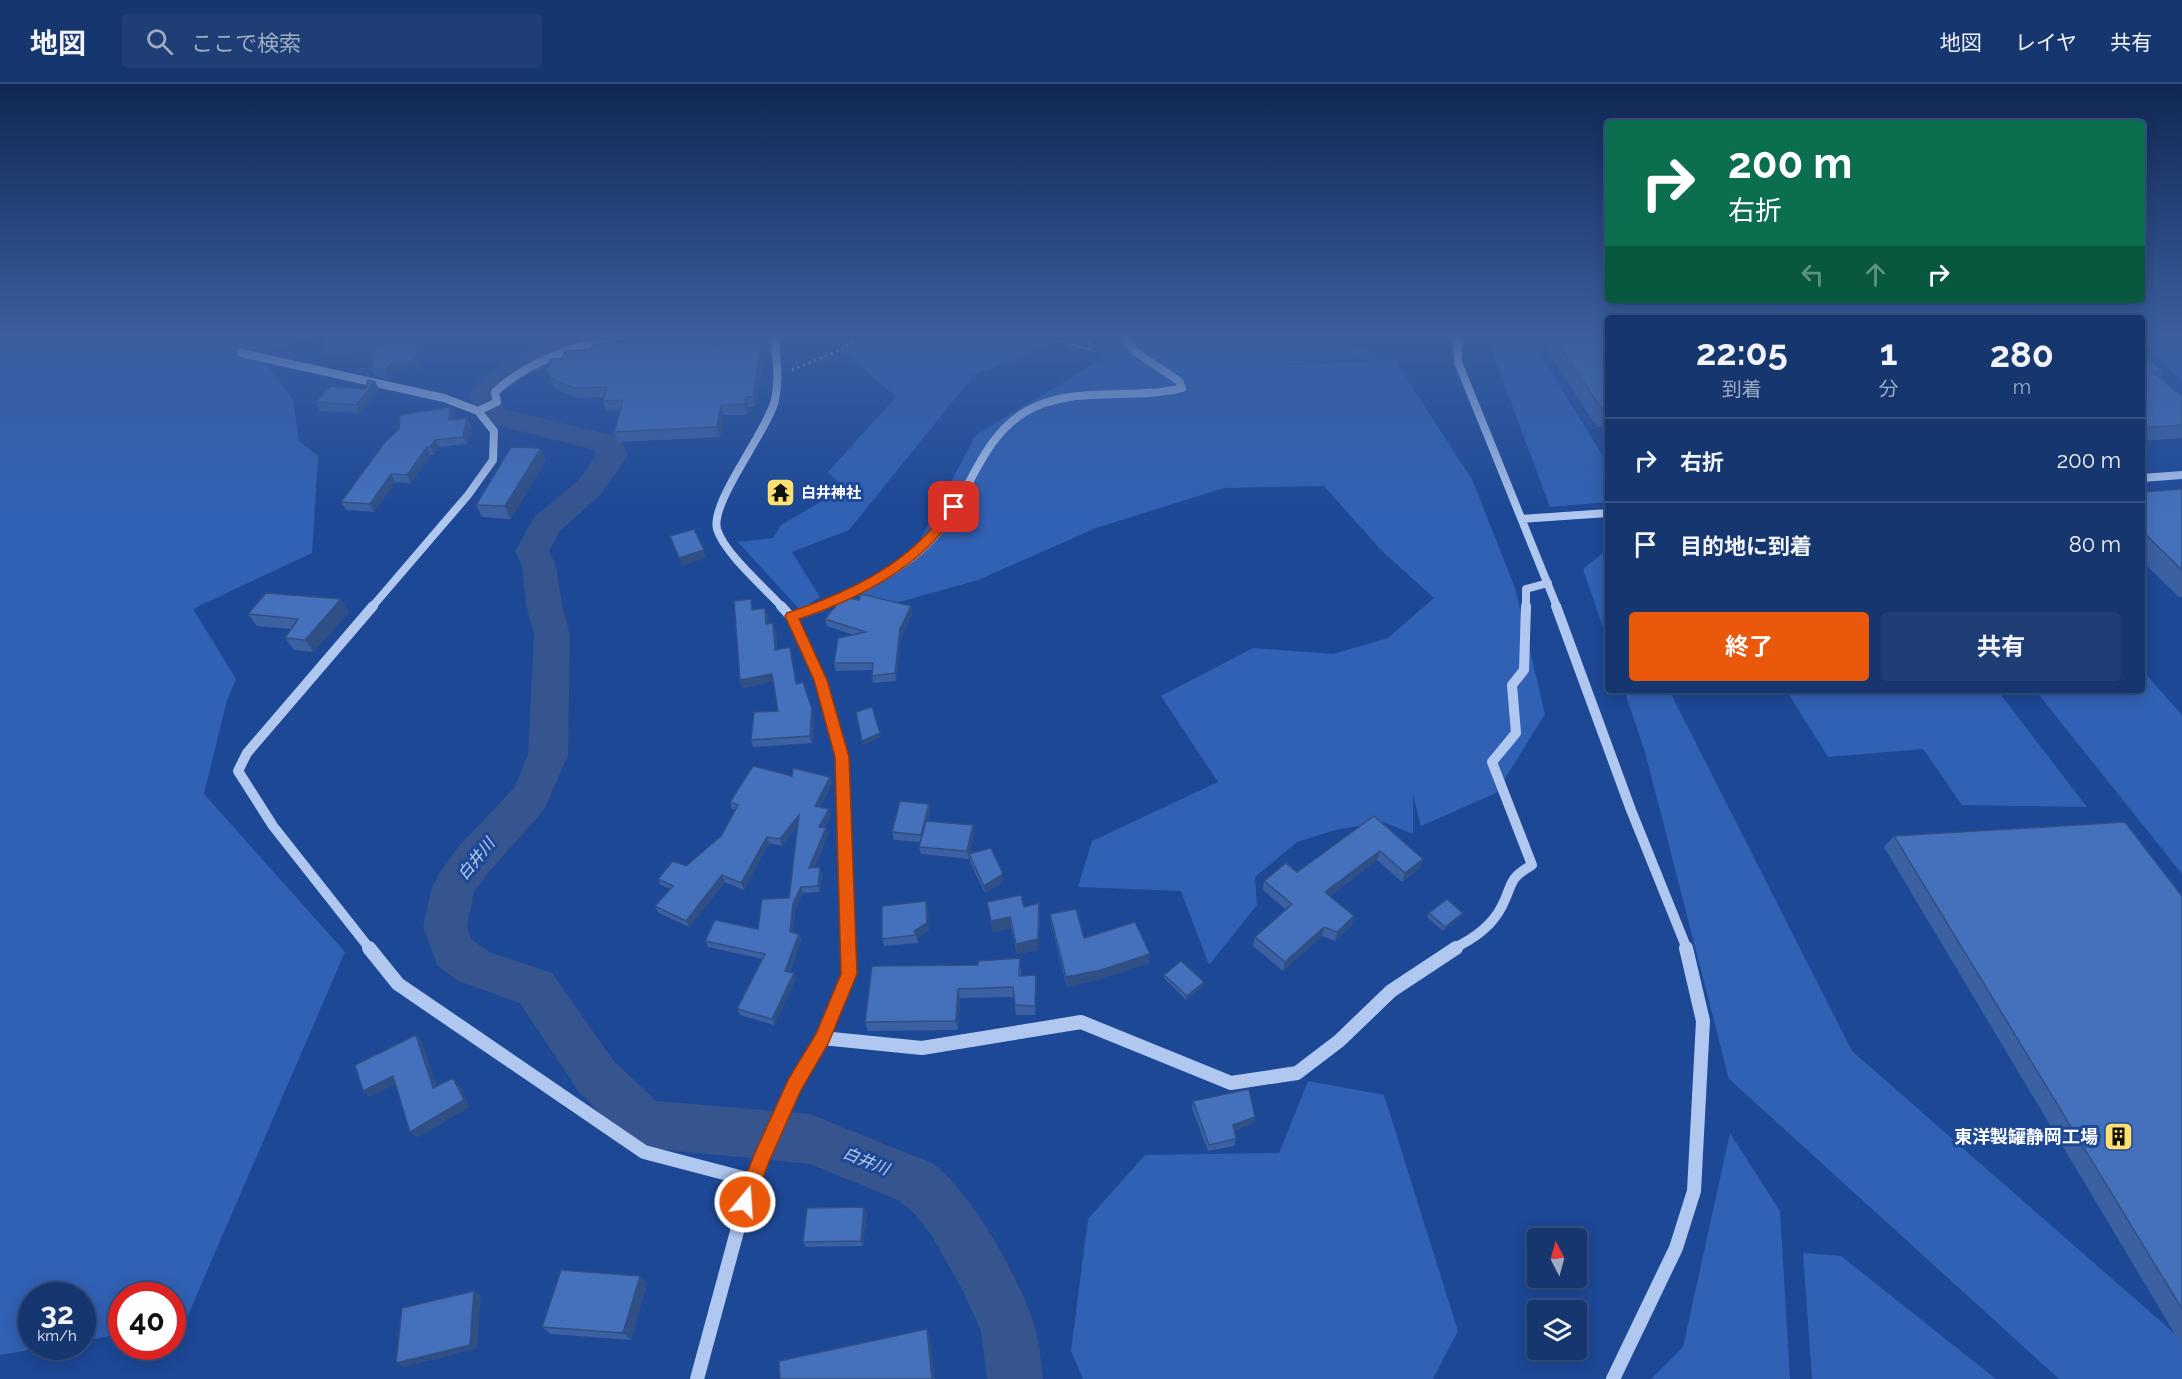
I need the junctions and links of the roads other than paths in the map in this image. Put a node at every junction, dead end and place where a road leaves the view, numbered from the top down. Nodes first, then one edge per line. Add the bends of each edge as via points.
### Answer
1 (432, 395) edge
2 (496, 395) edge
3 (776, 395) edge
4 (1106, 395) edge
5 (1472, 395) edge
6 (478, 411) junction
7 (2182, 475) edge
8 (2145, 478) edge
9 (1605, 513) edge
10 (1522, 519) junction
11 (1548, 583) junction
12 (792, 616) junction
13 (822, 1038) junction
14 (751, 1180) junction
15 (697, 1379) edge
16 (1613, 1379) edge

1 - 6 street
2 - 6 street via 497,402
3 - 12 street via 717,515 717,529 727,547
4 - 12 street via 1059,400 1028,410 1009,423 990,446 942,527 923,547 891,571 827,604
5 - 10 street
6 - 14 street via 494,431 493,460 468,495 247,753 238,771 273,826 398,984 644,1152
7 - 8 street
9 - 10 street
10 - 11 street
11 - 13 street via 1526,590 1524,670 1512,685 1516,733 1492,762 1532,865 1515,876 1501,908 1473,940 1450,950 1390,991 1339,1041 1297,1073 1231,1083 1081,1022 922,1048
11 - 16 street via 1631,810 1686,946 1703,1021 1694,1191 1676,1248
12 - 13 street via 821,680 842,757 849,974
13 - 14 street via 795,1084
14 - 15 street

